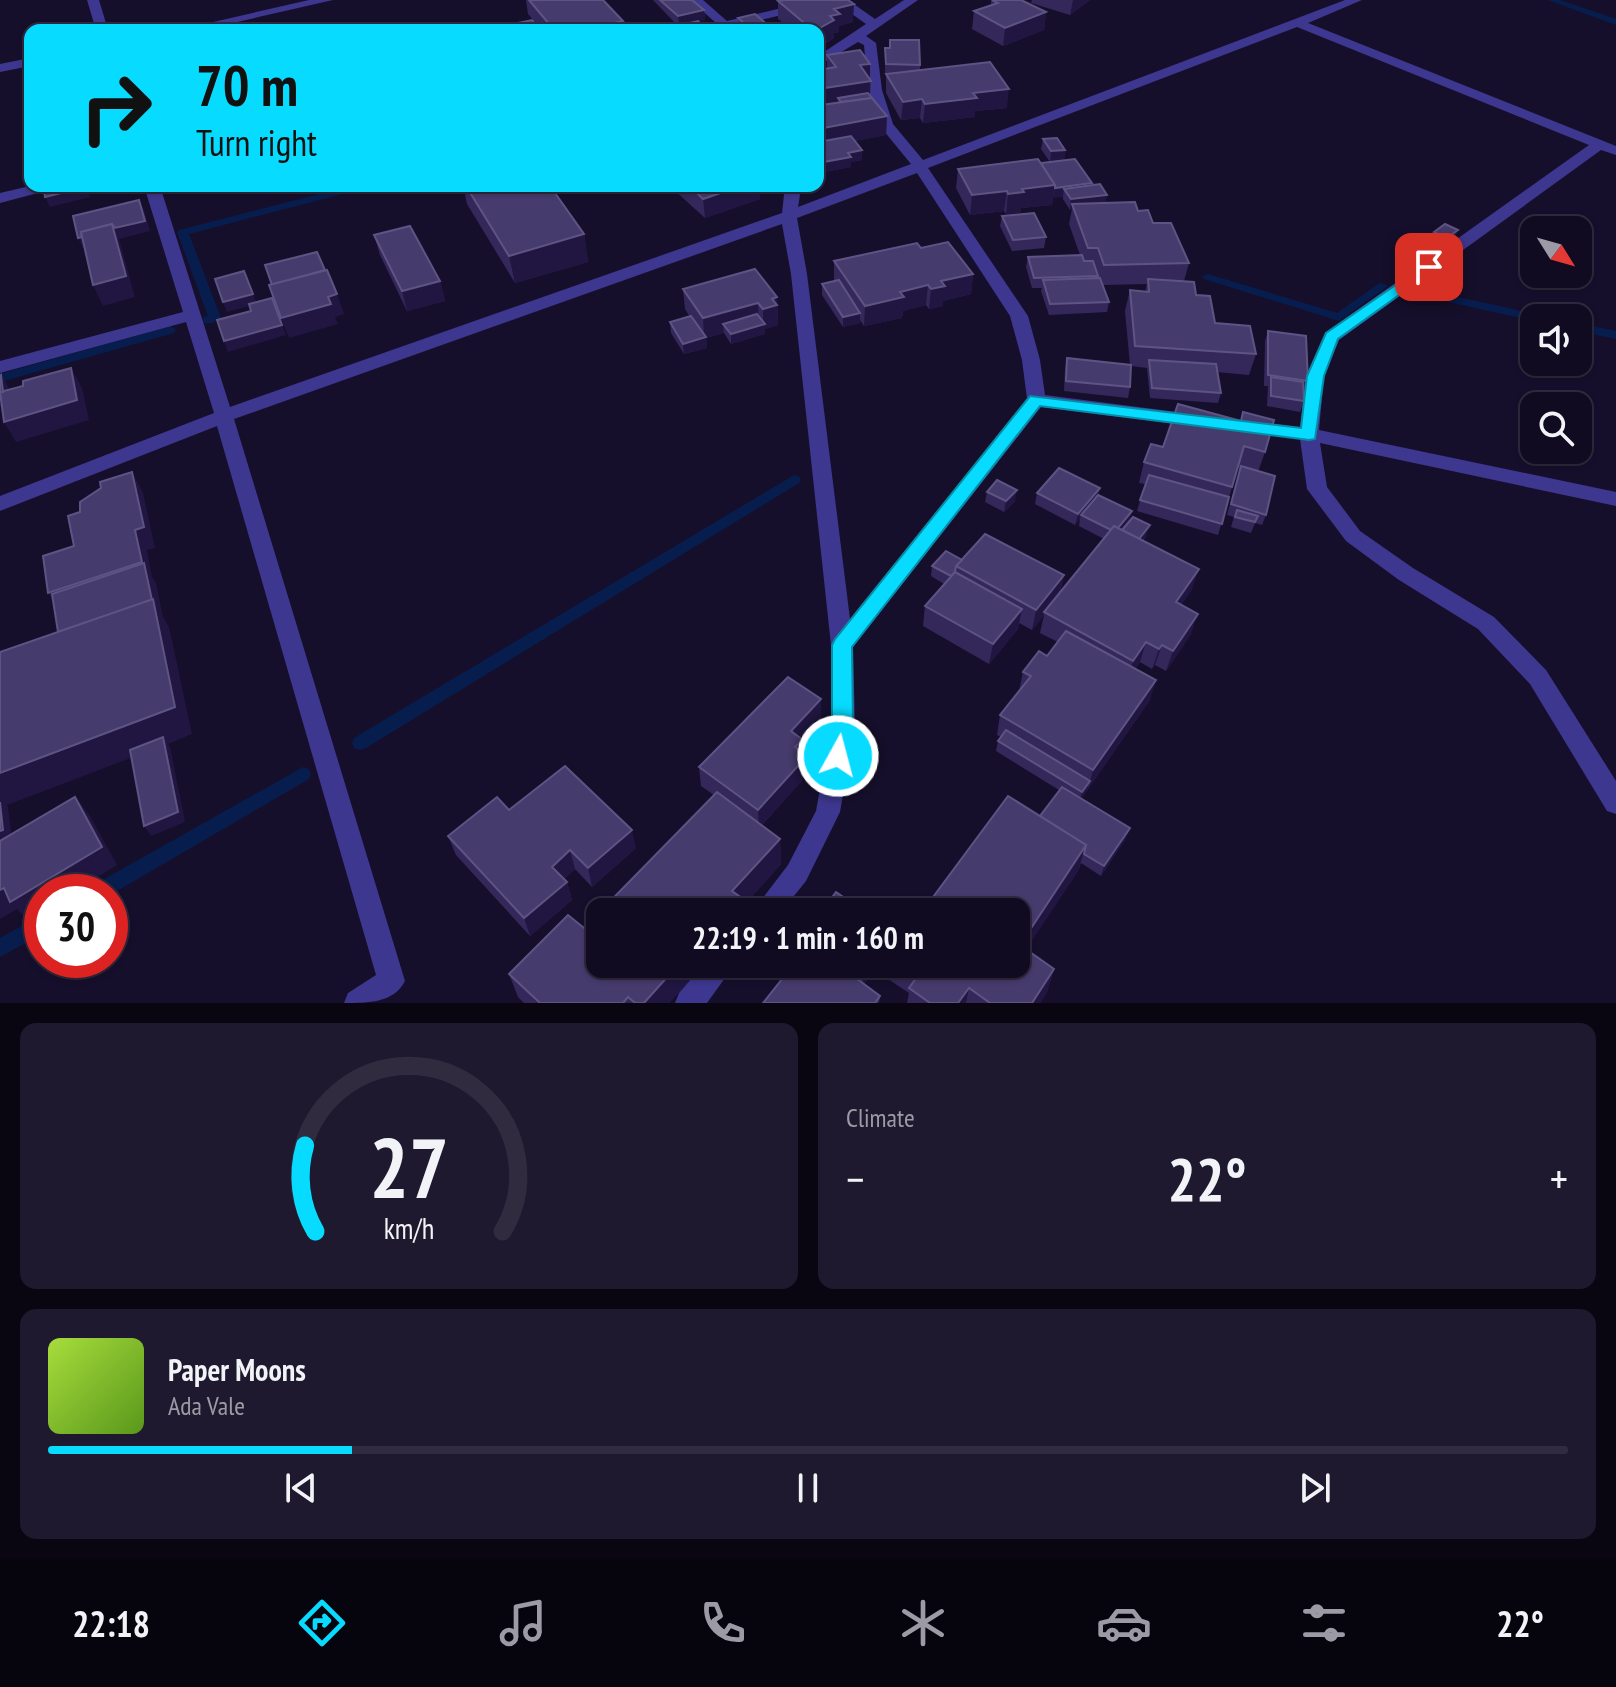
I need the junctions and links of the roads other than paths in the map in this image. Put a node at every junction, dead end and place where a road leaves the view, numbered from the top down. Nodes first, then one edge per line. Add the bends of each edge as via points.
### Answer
1 (93, 0) edge
2 (327, 0) edge
3 (696, 0) edge
4 (830, 0) edge
5 (840, 0) edge
6 (912, 0) edge
7 (1356, 0) edge
8 (1296, 22) junction
9 (100, 24) edge
10 (213, 24) edge
11 (724, 24) edge
12 (729, 24) edge
13 (874, 24) junction
14 (857, 36) junction
15 (824, 58) edge
16 (24, 63) edge
17 (0, 68) edge
18 (1608, 147) edge
19 (919, 165) junction
20 (24, 192) edge
21 (154, 192) edge
22 (791, 192) edge
23 (0, 198) edge
24 (789, 216) junction
25 (190, 315) junction
26 (0, 367) edge
27 (1036, 400) junction
28 (224, 416) junction
29 (1309, 434) junction
30 (1616, 499) edge
31 (0, 504) edge
32 (842, 645) junction
33 (1616, 803) edge
34 (776, 898) edge
35 (710, 978) edge
36 (358, 1003) edge
37 (689, 1003) edge

1 - 9 street
2 - 10 street
3 - 11 street
4 - 12 street
5 - 13 street
6 - 13 street
7 - 8 street
8 - 18 street
8 - 19 street
13 - 14 street
14 - 15 street
14 - 19 street via 870,43 875,90 886,125
16 - 17 street
18 - 29 street via 1331,337 1315,376
19 - 24 street
19 - 27 street via 1019,316
20 - 23 street
21 - 25 street
22 - 24 street
24 - 28 street
24 - 32 street
25 - 26 street
25 - 28 street
27 - 29 street
27 - 32 street
28 - 31 street
28 - 36 street via 391,981
29 - 30 street
29 - 33 street via 1317,489 1353,536 1486,623 1538,677
32 - 34 street via 843,727 828,812 797,873
35 - 37 street

